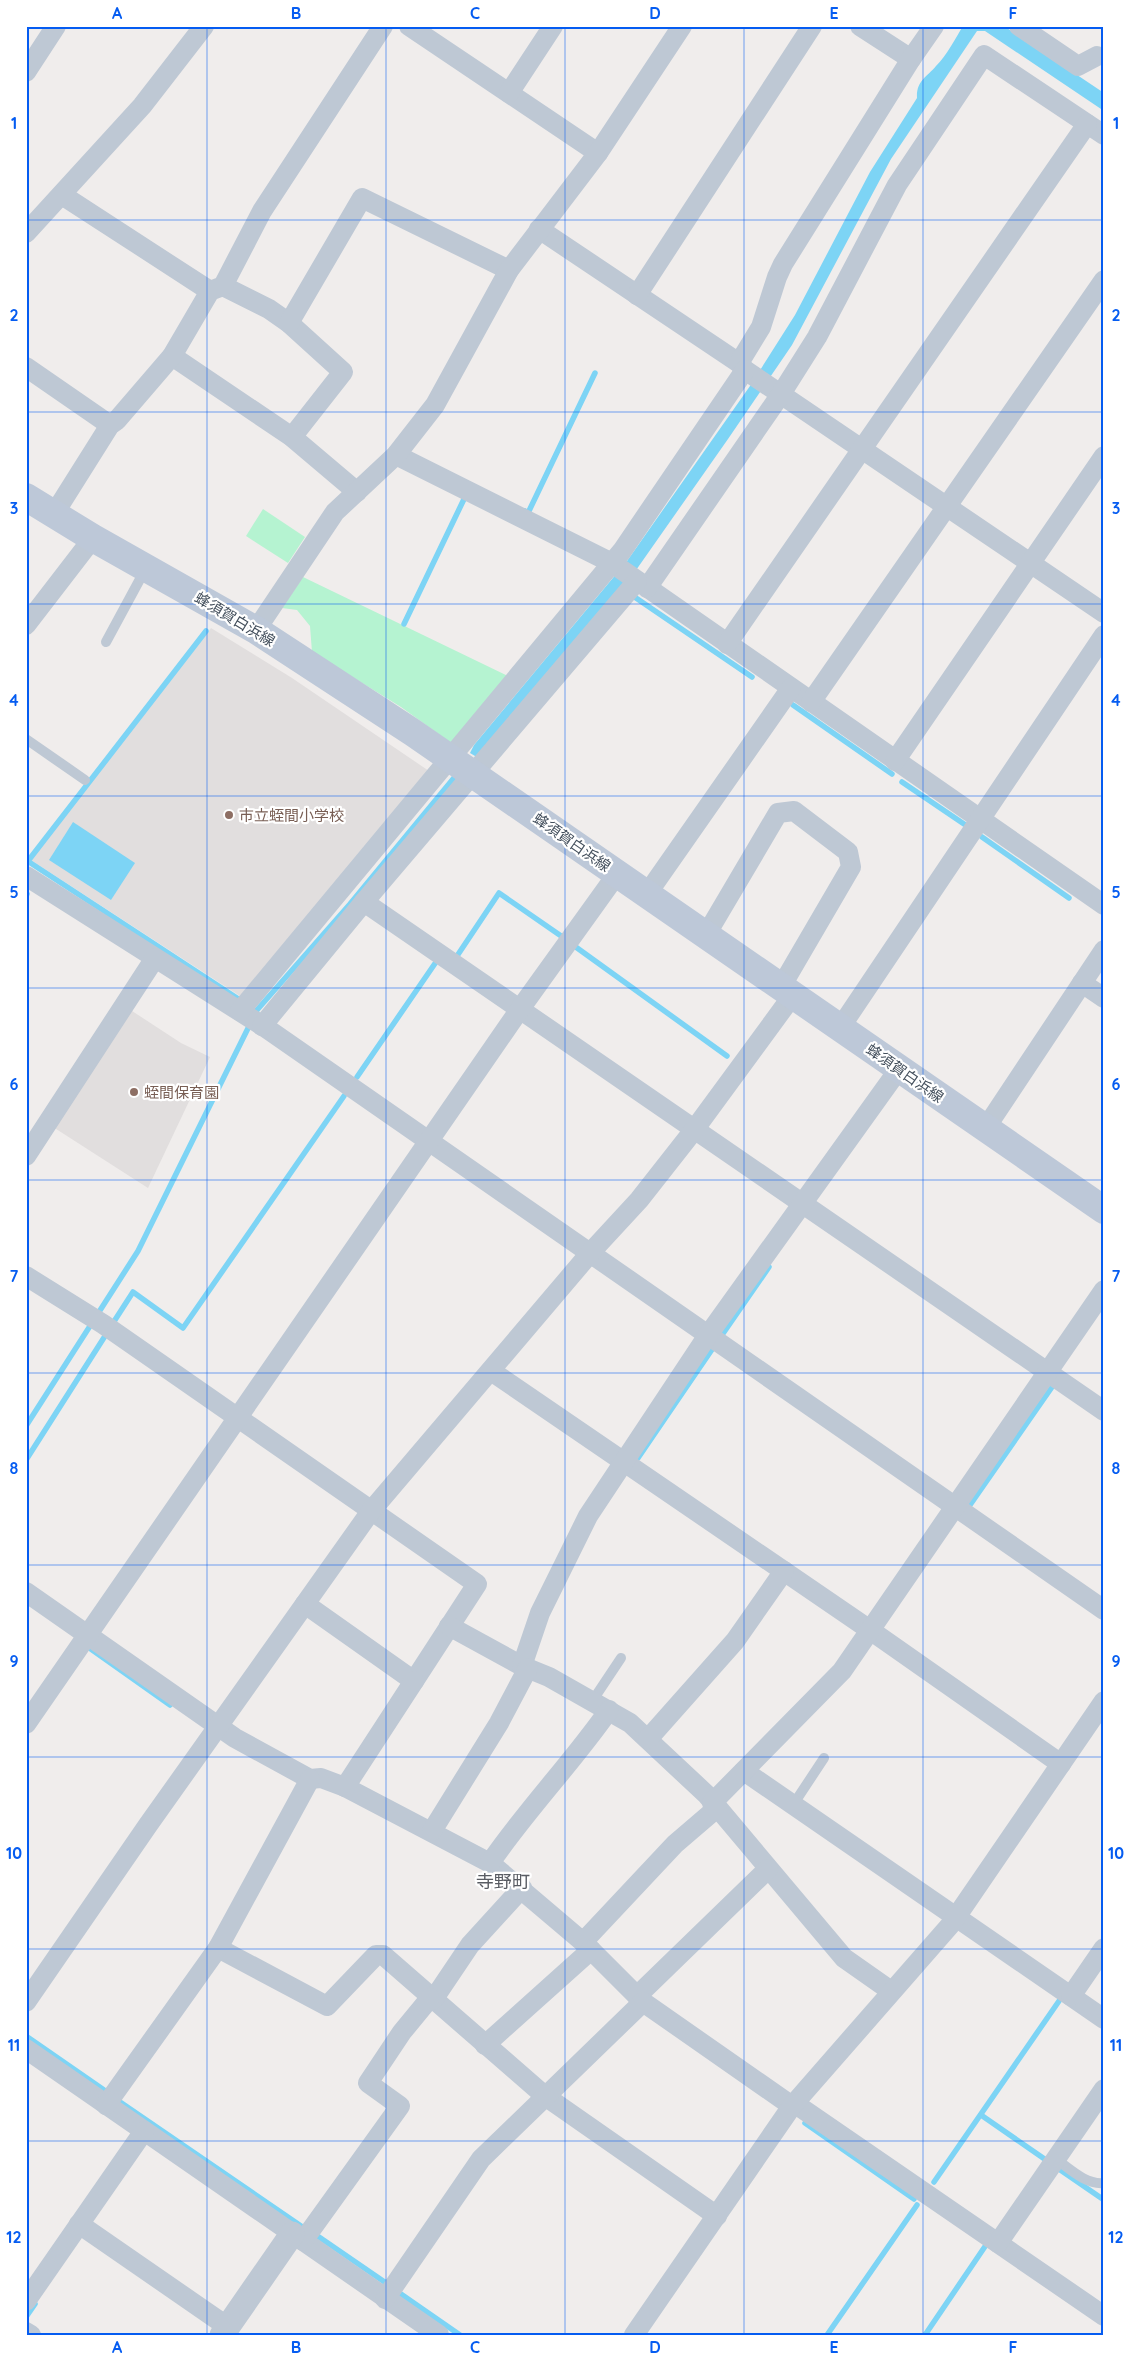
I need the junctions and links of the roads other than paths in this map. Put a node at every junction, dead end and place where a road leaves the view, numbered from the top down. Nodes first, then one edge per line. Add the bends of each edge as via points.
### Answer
1 (56, 26) edge
2 (204, 26) edge
3 (382, 26) edge
4 (553, 26) edge
5 (682, 26) edge
6 (812, 26) edge
7 (860, 26) edge
8 (934, 26) edge
9 (1019, 26) edge
10 (417, 28) edge
11 (1102, 55) edge
12 (911, 59) junction
13 (26, 72) edge
14 (509, 94) junction
15 (1087, 124) junction
16 (1104, 135) edge
17 (598, 153) junction
18 (62, 195) junction
19 (539, 229) junction
20 (26, 233) edge
21 (508, 270) junction
22 (1104, 280) edge
23 (217, 288) junction
24 (637, 295) junction
25 (289, 323) junction
26 (172, 356) junction
27 (26, 367) edge
28 (757, 377) junction
29 (110, 425) junction
30 (292, 437) junction
31 (863, 449) junction
32 (396, 456) junction
33 (1104, 456) edge
34 (357, 492) junction
35 (26, 497) edge
36 (946, 506) junction
37 (54, 514) junction
38 (94, 538) junction
39 (1030, 563) junction
40 (614, 565) junction
41 (146, 568) junction
42 (640, 583) junction
43 (1104, 613) edge
44 (26, 625) edge
45 (256, 630) junction
46 (1104, 636) edge
47 (106, 642) dead end
48 (728, 644) junction
49 (791, 688) junction
50 (811, 702) junction
51 (26, 738) edge
52 (451, 759) junction
53 (894, 761) junction
54 (474, 775) junction
55 (85, 780) dead end
56 (979, 819) junction
57 (617, 874) junction
58 (26, 876) edge
59 (647, 894) junction
60 (364, 902) junction
61 (1104, 905) edge
62 (706, 935) junction
63 (1104, 950) edge
64 (155, 958) junction
65 (1082, 983) junction
66 (787, 991) junction
67 (1104, 998) edge
68 (520, 1009) junction
69 (251, 1018) junction
70 (840, 1028) junction
71 (899, 1069) junction
72 (985, 1129) junction
73 (694, 1130) junction
74 (429, 1140) junction
75 (26, 1156) edge
76 (802, 1202) junction
77 (1104, 1210) edge
78 (591, 1252) junction
79 (26, 1276) edge
80 (1104, 1290) edge
81 (708, 1334) junction
82 (491, 1371) junction
83 (1048, 1372) junction
84 (1104, 1411) edge
85 (237, 1418) junction
86 (624, 1461) junction
87 (955, 1506) junction
88 (371, 1511) junction
89 (784, 1571) junction
90 (26, 1592) edge
91 (305, 1604) junction
92 (1104, 1610) edge
93 (449, 1626) junction
94 (870, 1630) junction
95 (88, 1634) junction
96 (621, 1658) dead end
97 (525, 1667) junction
98 (414, 1681) junction
99 (1104, 1701) edge
100 (601, 1705) junction
101 (26, 1724) edge
102 (218, 1726) junction
103 (648, 1739) junction
104 (824, 1758) dead end
105 (1061, 1764) junction
106 (744, 1771) junction
107 (310, 1779) junction
108 (345, 1787) junction
109 (714, 1805) junction
110 (793, 1805) junction
111 (432, 1831) junction
112 (490, 1862) junction
113 (768, 1870) junction
114 (522, 1888) junction
115 (955, 1918) junction
116 (587, 1946) junction
117 (218, 1948) junction
118 (1104, 1948) edge
119 (891, 1991) junction
120 (1071, 1996) junction
121 (432, 1999) junction
122 (640, 1999) junction
123 (26, 2002) edge
124 (1104, 2019) edge
125 (485, 2045) junction
126 (26, 2049) edge
127 (1104, 2089) edge
128 (545, 2096) junction
129 (106, 2104) junction
130 (793, 2105) junction
131 (144, 2131) junction
132 (1056, 2159) junction
133 (1104, 2183) edge
134 (717, 2216) junction
135 (79, 2224) junction
136 (297, 2237) junction
137 (998, 2243) junction
138 (385, 2299) junction
139 (26, 2301) edge
140 (1104, 2316) edge
141 (225, 2331) edge
142 (26, 2332) edge
143 (31, 2335) edge
144 (439, 2335) edge
145 (634, 2335) edge

1 - 13 street
2 - 18 street via 142,106
3 - 23 street via 262,210
4 - 14 street
5 - 17 street
6 - 24 street
7 - 12 street
8 - 12 street
9 - 11 street via 1078,66
10 - 14 street
12 - 28 street via 777,277 761,328
14 - 17 street
15 - 16 street
15 - 28 street via 984,55 897,185 817,337
15 - 31 street
17 - 19 street
18 - 20 street
18 - 23 street
19 - 21 street
19 - 24 street
21 - 25 street via 362,198
21 - 32 street via 435,405
22 - 36 street
23 - 25 street via 269,309
23 - 26 street
24 - 28 street
25 - 30 street via 343,372
26 - 29 street
26 - 30 street
27 - 29 street
28 - 31 street
28 - 40 street
28 - 42 street
29 - 37 street
30 - 34 street
31 - 36 street
31 - 48 street
32 - 34 street
32 - 40 street
33 - 39 street
34 - 45 street via 335,512
35 - 37 main road, 蜂須賀白浜線
36 - 39 street
36 - 50 street
37 - 38 main road, 蜂須賀白浜線
38 - 41 main road, 蜂須賀白浜線
38 - 44 street
39 - 43 street
39 - 53 street
40 - 42 street
40 - 52 street
41 - 45 main road, 蜂須賀白浜線
41 - 47 lane
42 - 48 street
42 - 54 street
45 - 52 main road, 蜂須賀白浜線
46 - 56 street
48 - 49 street
49 - 50 street
49 - 59 street
50 - 53 street
51 - 55 lane
52 - 54 main road, 蜂須賀白浜線
52 - 69 street
53 - 56 street
54 - 57 main road, 蜂須賀白浜線
54 - 60 street
56 - 61 street
56 - 70 street
57 - 59 main road, 蜂須賀白浜線
57 - 68 street
58 - 64 street
59 - 62 main road, 蜂須賀白浜線
60 - 68 street
60 - 69 street
62 - 66 main road, 蜂須賀白浜線
62 - 66 street via 778,813 794,811 848,852 851,867
63 - 65 street
64 - 69 street
64 - 75 street
65 - 67 street
65 - 72 street
66 - 70 main road, 蜂須賀白浜線
66 - 73 street
68 - 73 street
68 - 74 street
69 - 74 street
70 - 71 main road, 蜂須賀白浜線
71 - 72 main road, 蜂須賀白浜線
71 - 76 street
72 - 77 main road, 蜂須賀白浜線
73 - 76 street
73 - 78 street via 639,1200
74 - 78 street
74 - 85 street
76 - 81 street
76 - 83 street
78 - 81 street
78 - 82 street
79 - 85 street via 92,1317
80 - 83 street
81 - 86 street
81 - 87 street
82 - 86 street
82 - 88 street
83 - 84 street
83 - 87 street
85 - 88 street
85 - 95 street
86 - 89 street
86 - 97 street via 572,1545 540,1613
87 - 92 street
87 - 94 street
88 - 91 street
88 - 93 street via 477,1584
89 - 94 street
89 - 103 street via 736,1641
90 - 95 street
91 - 98 street
91 - 102 street
93 - 97 street
93 - 98 street
94 - 105 street
94 - 106 street via 842,1671
95 - 101 street
95 - 102 street
96 - 100 lane
97 - 100 street
97 - 111 street via 499,1723
98 - 108 street
99 - 105 street
100 - 103 street
100 - 112 street via 593,1733
102 - 107 street
102 - 123 street
103 - 109 street
104 - 110 lane
105 - 115 street
106 - 109 street
106 - 110 street
107 - 108 street via 321,1778
107 - 117 street
108 - 111 street
109 - 113 street
109 - 116 street via 675,1844
110 - 115 street
111 - 112 street
112 - 114 street
113 - 119 street via 844,1958
113 - 122 street
114 - 116 street
114 - 121 street via 470,1945
115 - 119 street
115 - 120 street
116 - 122 street
116 - 125 street
117 - 121 street via 327,2006 376,1955 383,1955
117 - 129 street
118 - 120 street
119 - 130 street
120 - 124 street
121 - 125 street
121 - 136 street via 402,2032 368,2083 400,2106
122 - 128 street
122 - 130 street
125 - 128 street
126 - 129 street
127 - 132 street
128 - 134 street
128 - 138 street via 481,2159
129 - 131 street
130 - 134 street
130 - 137 street
131 - 135 street
131 - 136 street
132 - 133 lane via 1094,2184
132 - 137 street
134 - 145 street
135 - 139 street
135 - 141 street
136 - 138 street
136 - 141 street
137 - 140 street
138 - 144 street
142 - 143 street

